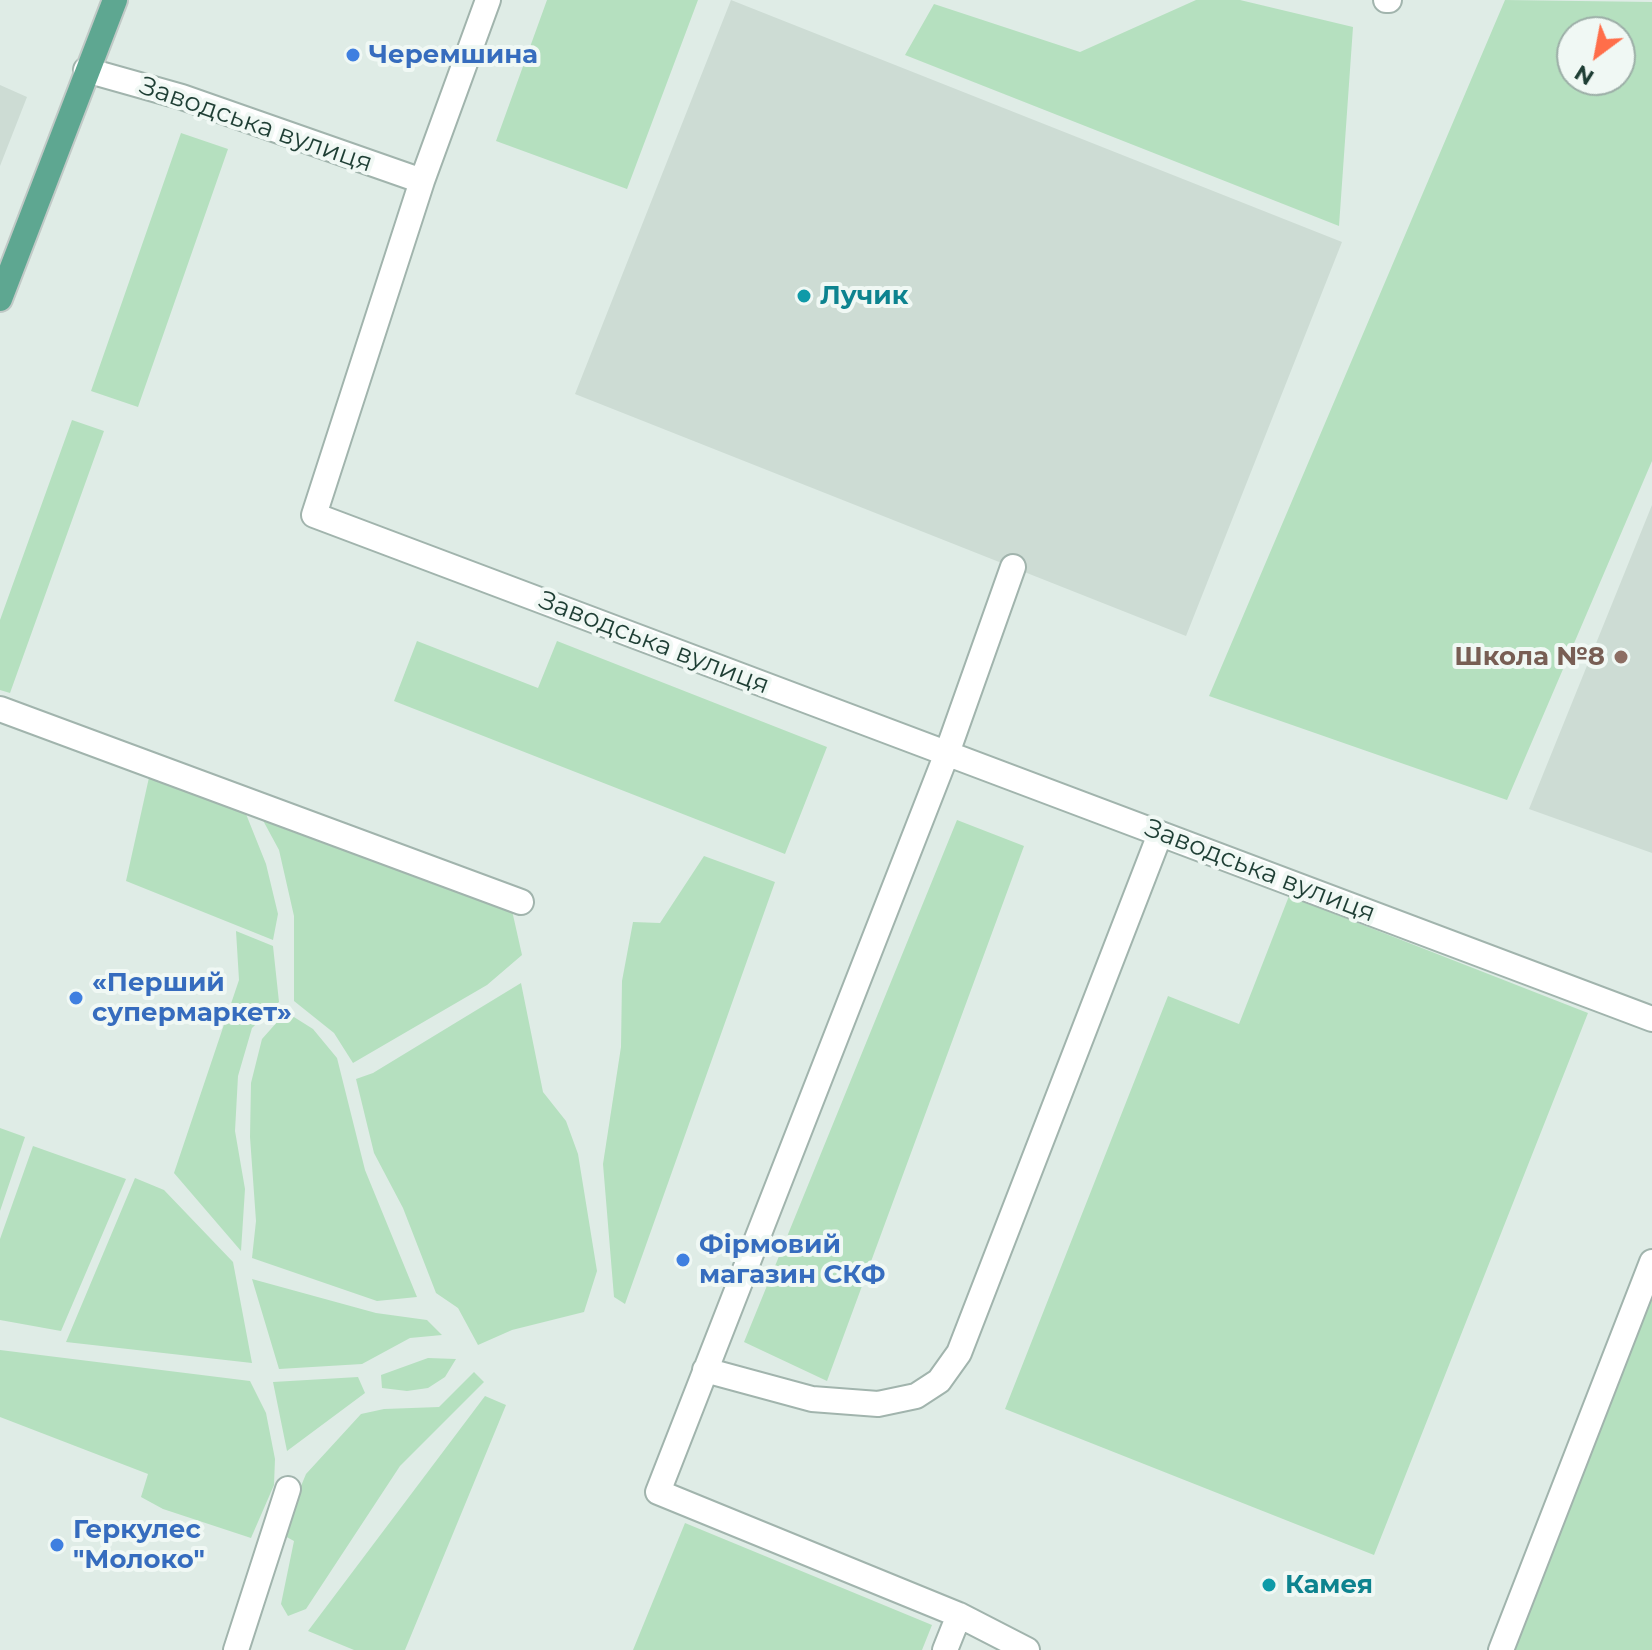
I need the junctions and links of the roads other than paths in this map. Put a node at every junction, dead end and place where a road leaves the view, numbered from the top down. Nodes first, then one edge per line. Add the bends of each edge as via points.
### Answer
1 (115, 0) edge
2 (488, 0) edge
3 (86, 70) junction
4 (422, 181) junction
5 (0, 299) edge
6 (391, 544) junction
7 (1013, 567) dead end
8 (400, 570) dead end
9 (0, 709) edge
10 (947, 753) junction
11 (1160, 834) junction
12 (521, 902) dead end
13 (1652, 1019) edge
14 (1652, 1262) edge
15 (705, 1370) junction
16 (288, 1489) dead end
17 (959, 1615) junction
18 (236, 1650) edge
19 (945, 1650) edge
20 (1027, 1650) edge
21 (1501, 1650) edge

1 - 3 main road
2 - 4 lane
3 - 4 lane, Заводська вулиця via 182,97
3 - 5 main road
4 - 6 lane, Заводська вулиця via 314,515
6 - 8 lane
6 - 10 lane, Заводська вулиця
7 - 10 lane
9 - 12 lane
10 - 11 lane, Заводська вулиця
10 - 15 lane
11 - 13 lane, Заводська вулиця
11 - 15 lane via 959,1353 939,1381 916,1396 878,1404 812,1399
14 - 21 lane
15 - 17 lane via 658,1492
16 - 18 lane
17 - 19 lane
17 - 20 lane

